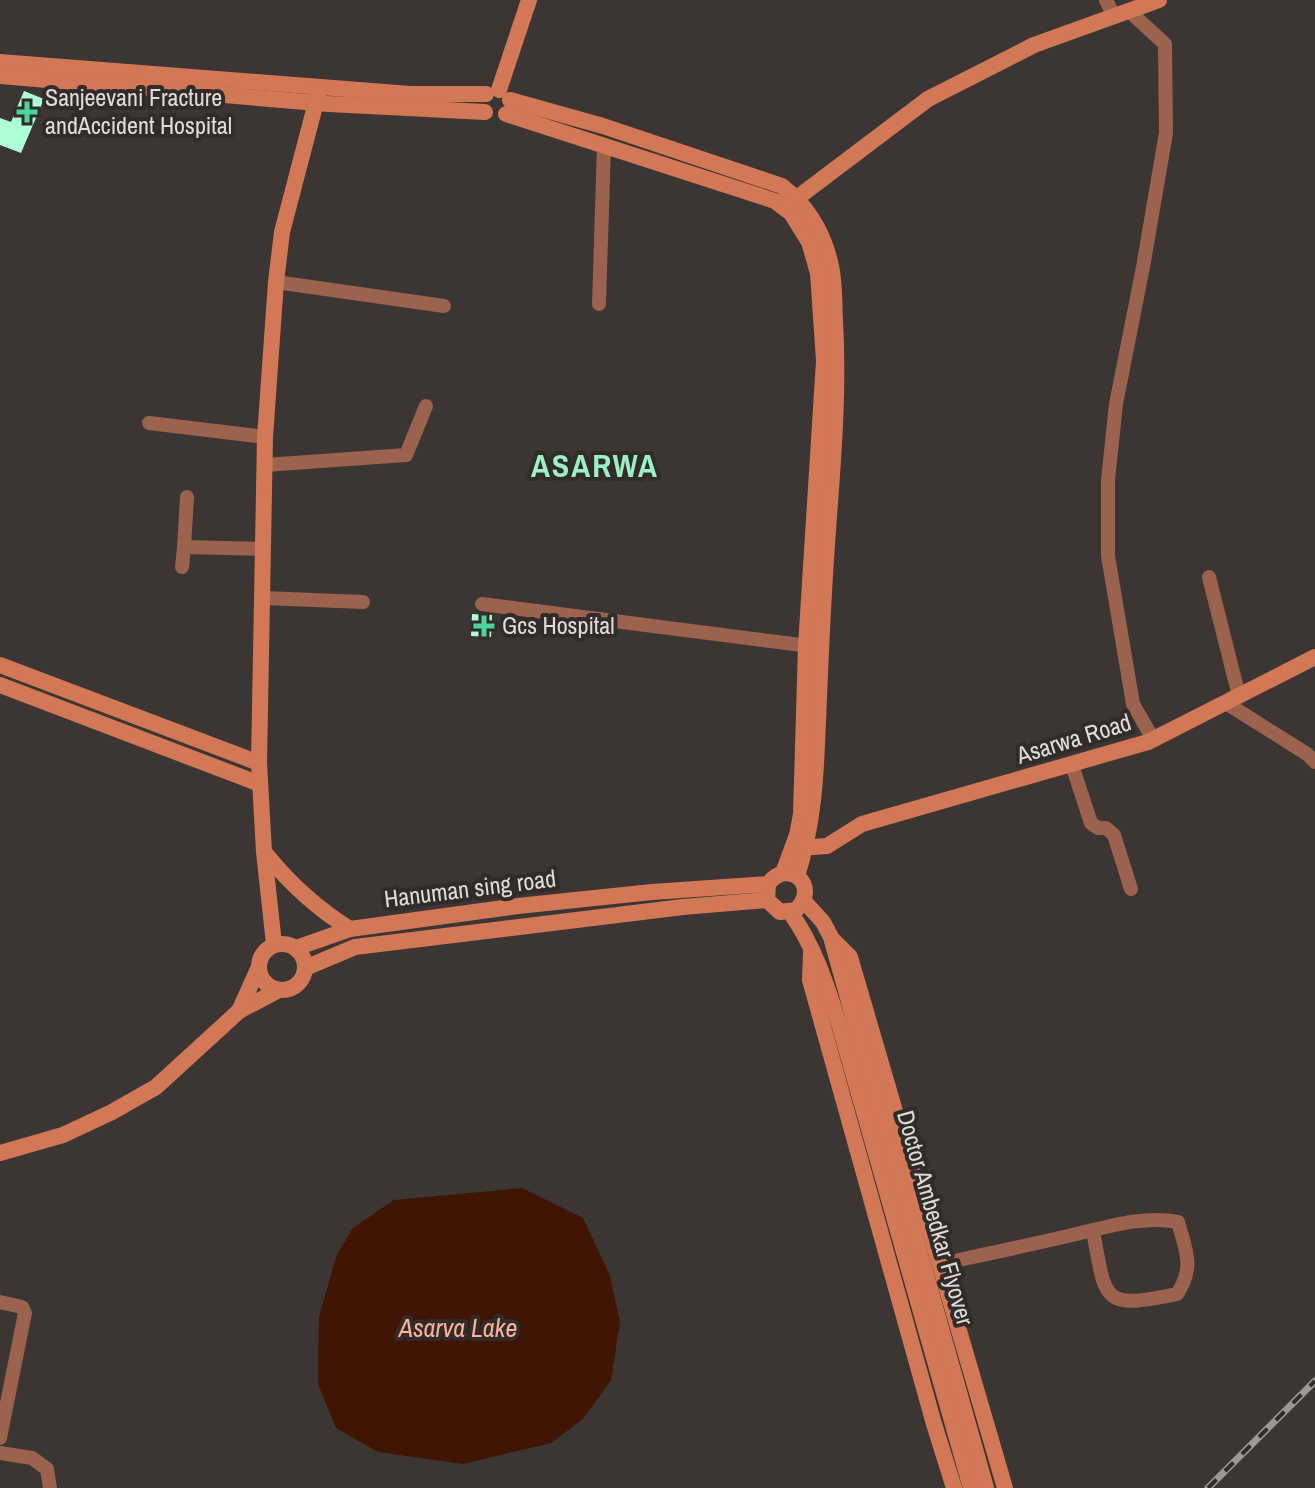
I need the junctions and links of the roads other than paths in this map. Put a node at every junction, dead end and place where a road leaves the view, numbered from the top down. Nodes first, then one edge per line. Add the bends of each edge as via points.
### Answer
1 (529, 0) edge
2 (1106, 0) edge
3 (1159, 0) edge
4 (1121, 14) junction
5 (0, 62) edge
6 (0, 76) edge
7 (318, 95) junction
8 (500, 99) junction
9 (604, 145) junction
10 (790, 203) junction
11 (276, 282) junction
12 (599, 304) dead end
13 (444, 306) dead end
14 (426, 406) dead end
15 (149, 423) dead end
16 (265, 437) junction
17 (265, 465) junction
18 (187, 497) dead end
19 (184, 547) junction
20 (262, 549) junction
21 (182, 567) dead end
22 (1209, 577) dead end
23 (263, 598) junction
24 (363, 602) dead end
25 (482, 604) dead end
26 (814, 646) junction
27 (1315, 657) edge
28 (0, 665) edge
29 (0, 685) edge
30 (1233, 699) junction
31 (1153, 739) junction
32 (1315, 762) edge
33 (259, 763) junction
34 (1072, 765) junction
35 (260, 784) junction
36 (801, 842) junction
37 (264, 852) junction
38 (790, 875) junction
39 (1131, 889) dead end
40 (767, 892) junction
41 (804, 901) junction
42 (561, 902) junction
43 (790, 912) junction
44 (563, 921) junction
45 (350, 929) junction
46 (832, 939) junction
47 (274, 944) junction
48 (811, 947) junction
49 (296, 948) junction
50 (305, 968) junction
51 (258, 969) junction
52 (279, 990) junction
53 (239, 1011) junction
54 (0, 1153) edge
55 (1093, 1231) junction
56 (940, 1264) junction
57 (0, 1302) edge
58 (0, 1438) edge
59 (0, 1453) edge
60 (50, 1488) edge
61 (954, 1488) edge
62 (971, 1488) edge
63 (986, 1488) edge
64 (1005, 1488) edge

1 - 8 street
2 - 4 street
3 - 4 street
4 - 10 street via 1034,45 928,99
4 - 31 street via 1165,44 1166,133 1116,404 1108,480 1108,556 1133,704
5 - 7 street
6 - 7 street
7 - 8 street
7 - 8 street via 485,112 482,103
7 - 11 street via 282,232
8 - 9 street
8 - 10 street via 760,177 782,186
9 - 10 street
9 - 12 street
10 - 26 street via 813,218 832,270
11 - 13 street
11 - 16 street
14 - 17 street via 406,455
15 - 16 street
16 - 17 street
17 - 20 street
18 - 19 street
19 - 20 street
19 - 21 street
20 - 23 street
22 - 30 street
23 - 24 street
23 - 33 street
25 - 26 street
26 - 36 street via 816,792
27 - 30 street, Asarwa Road
28 - 33 street
29 - 35 street
30 - 31 street, Asarwa Road
30 - 32 street
31 - 34 street, Asarwa Road
33 - 35 street
34 - 36 street, Asarwa Road via 862,824 837,839 826,835
34 - 39 street via 1091,823 1114,835
35 - 37 street
36 - 38 street
37 - 45 street via 303,895
37 - 47 street
38 - 40 street
38 - 41 street via 805,886
40 - 42 street, Hanuman sing road via 652,892
40 - 43 street via 774,909
40 - 44 street
41 - 43 street
41 - 46 street
42 - 44 street
42 - 45 street, Hanuman sing road
43 - 48 street, Doctor Ambedkar Flyover
44 - 50 street via 355,947
45 - 49 street, Hanuman sing road
46 - 56 street via 850,957
46 - 63 street, Doctor Ambedkar Flyover
47 - 49 street
47 - 51 street via 262,953
48 - 61 street via 810,980
48 - 62 street, Doctor Ambedkar Flyover
49 - 50 street
50 - 52 street via 300,982
51 - 52 street via 265,983
51 - 53 street
52 - 53 street
53 - 54 street via 156,1087 63,1135
55 - 55 street via 1159,1219 1178,1222 1187,1278 1177,1294 1134,1303 1117,1300 1104,1287
55 - 56 street
56 - 64 street
57 - 58 street via 22,1307 25,1313
59 - 60 street via 32,1458 47,1469

